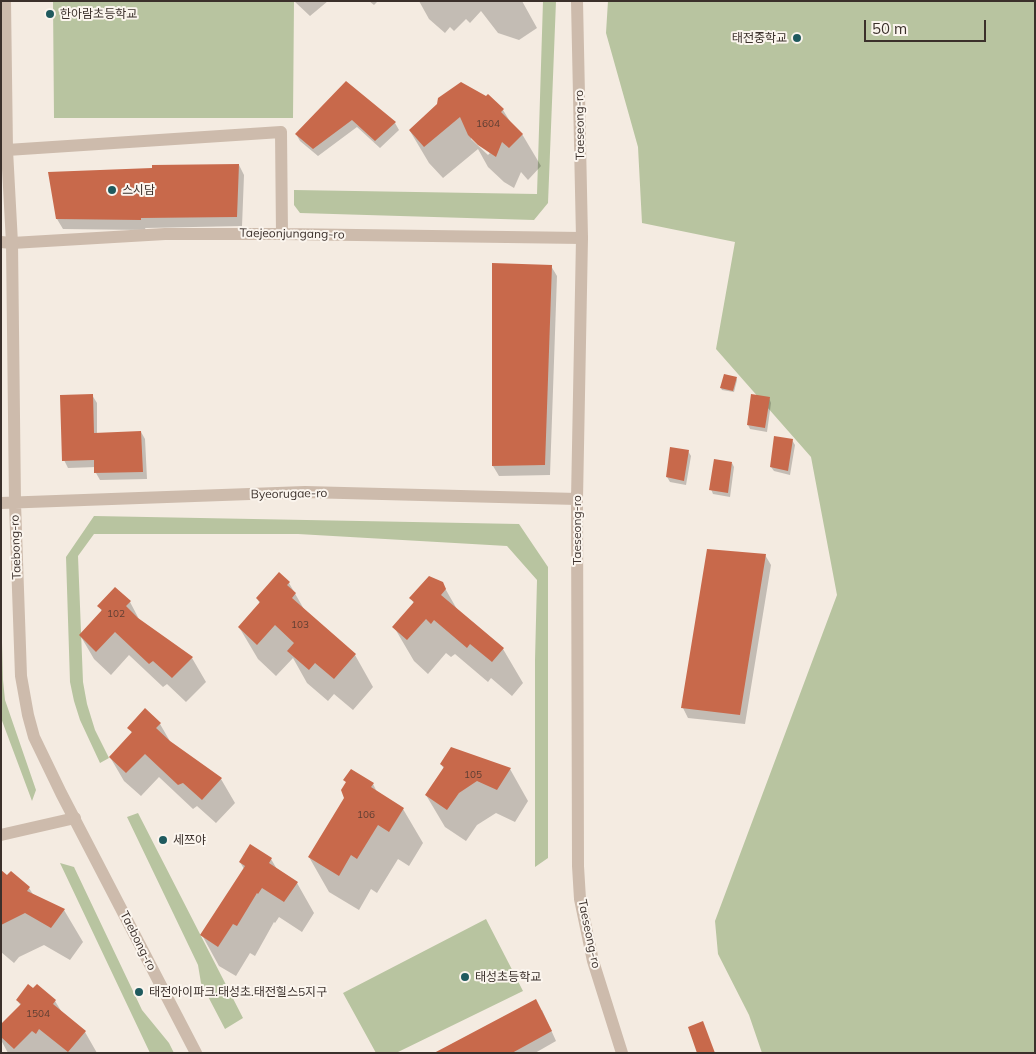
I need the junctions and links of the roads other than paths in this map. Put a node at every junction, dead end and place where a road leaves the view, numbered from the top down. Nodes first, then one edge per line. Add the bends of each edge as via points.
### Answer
1 (5, 1) edge
2 (577, 1) edge
3 (7, 150) junction
4 (282, 234) junction
5 (582, 238) junction
6 (7, 243) edge
7 (577, 499) junction
8 (1, 503) edge
9 (15, 503) junction
10 (75, 818) junction
11 (1, 835) edge
12 (196, 1053) edge
13 (622, 1053) edge

1 - 3 street, Taebong-ro
2 - 5 street, Taeseong-ro
3 - 4 street via 282,132
3 - 6 street, Taebong-ro
4 - 5 street, Taejeonjungang-ro
4 - 6 street, Taejeonjungang-ro via 165,234
5 - 7 street, Taeseong-ro
6 - 9 street, Taebong-ro
7 - 9 street, Byeorugae-ro via 305,492
7 - 13 street, Taeseong-ro via 580,899 593,961
8 - 9 street, Byeorugae-ro
9 - 10 street, Taebong-ro via 21,676 27,708 34,737
10 - 11 street
10 - 12 street, Taebong-ro

